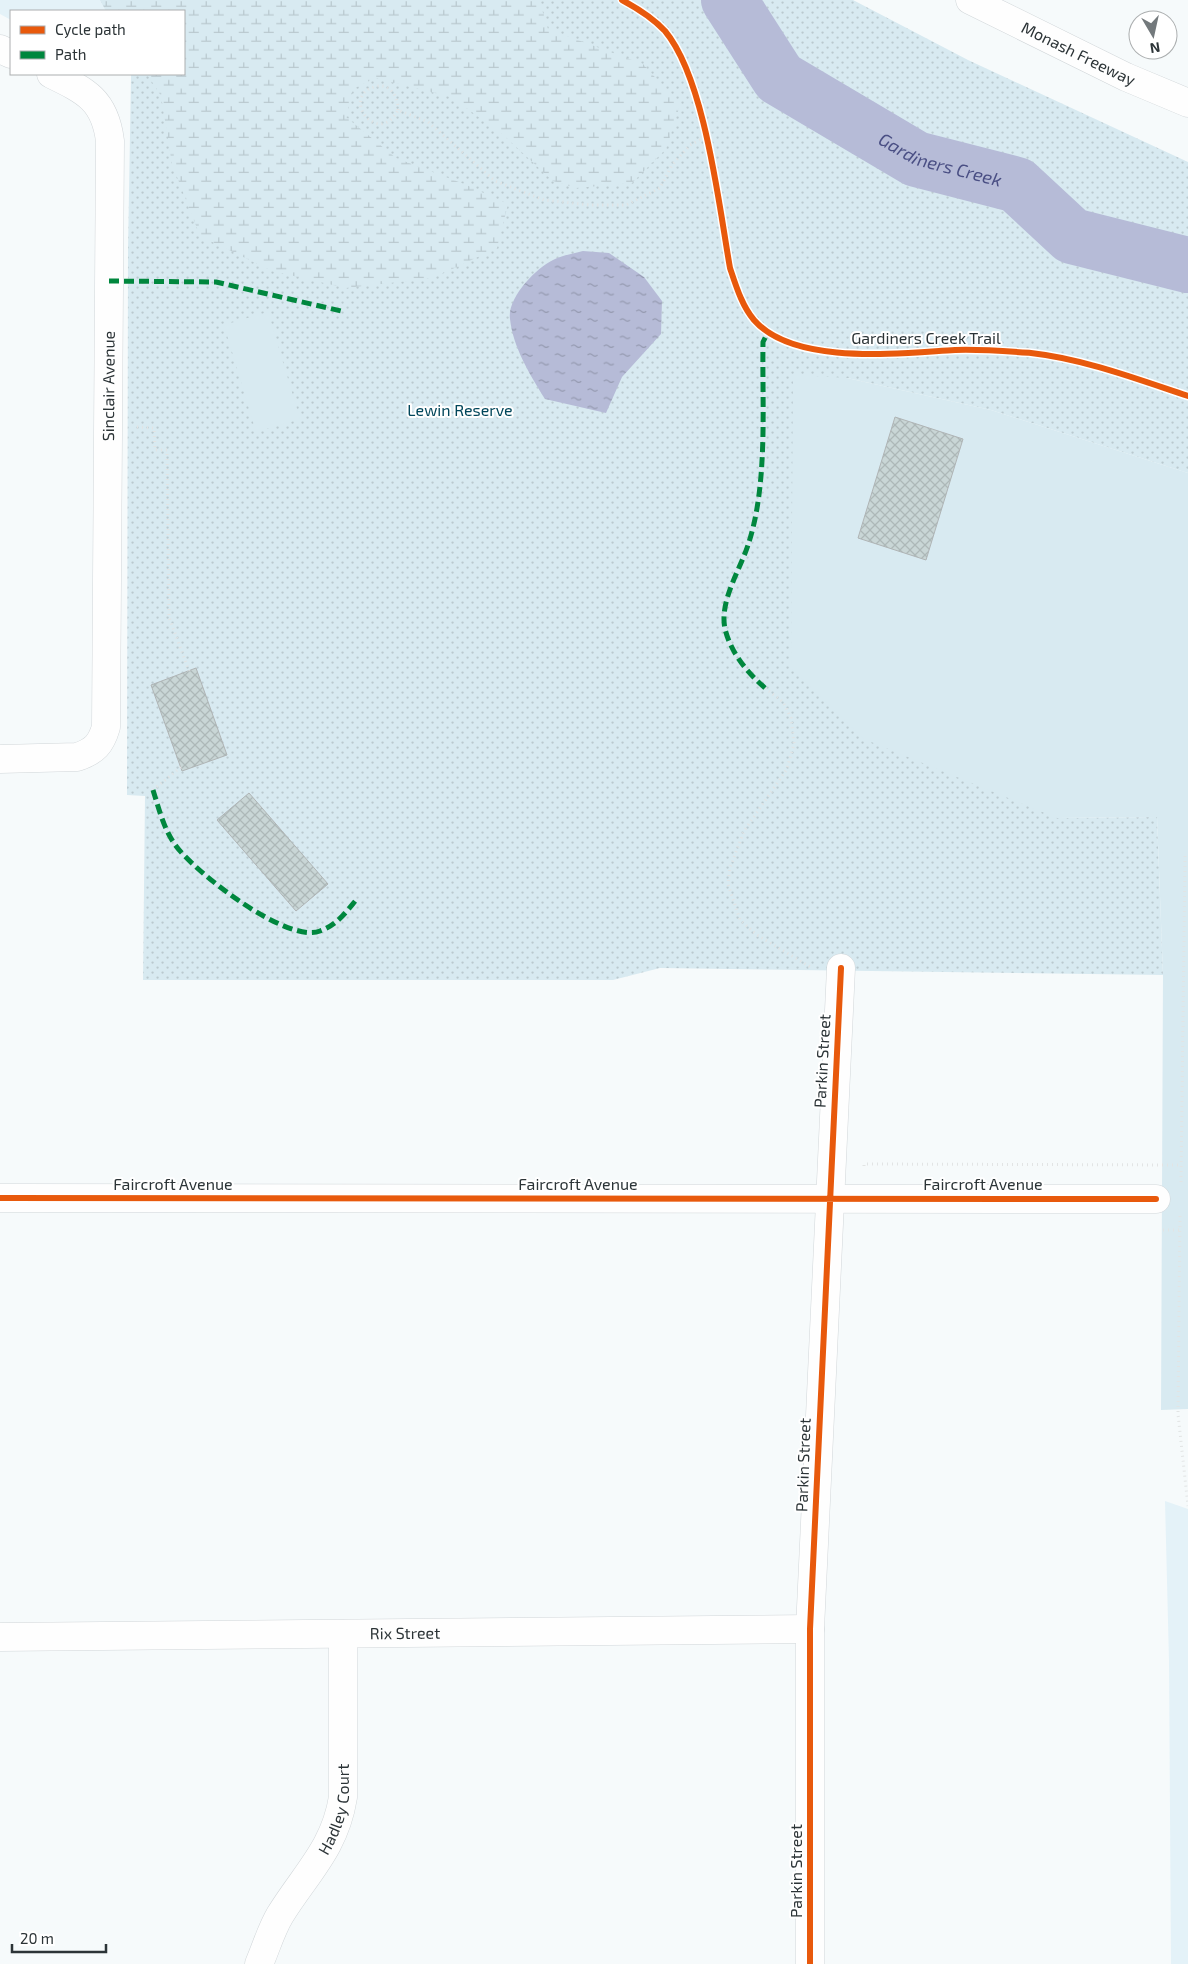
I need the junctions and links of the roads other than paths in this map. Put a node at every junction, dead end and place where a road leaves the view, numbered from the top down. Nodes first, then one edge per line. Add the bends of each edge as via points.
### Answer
1 (970, 0) edge
2 (53, 75) edge
3 (1188, 103) edge
4 (0, 759) edge
5 (841, 968) dead end
6 (828, 1197) junction
7 (0, 1198) edge
8 (1156, 1199) dead end
9 (810, 1629) junction
10 (343, 1634) junction
11 (0, 1637) edge
12 (259, 1964) edge
13 (810, 1964) edge

1 - 3 main road, Monash Freeway via 1126,77
2 - 4 main road, Sinclair Avenue via 94,99 104,112 110,141 106,727 99,746 77,757
5 - 6 main road, Parkin Street
6 - 7 main road, Faircroft Avenue
6 - 8 main road, Faircroft Avenue
6 - 9 main road, Parkin Street
9 - 10 main road, Rix Street
9 - 13 main road, Parkin Street
10 - 11 main road, Rix Street
10 - 12 main road, Hadley Court via 343,1797 340,1816 324,1853 279,1917

